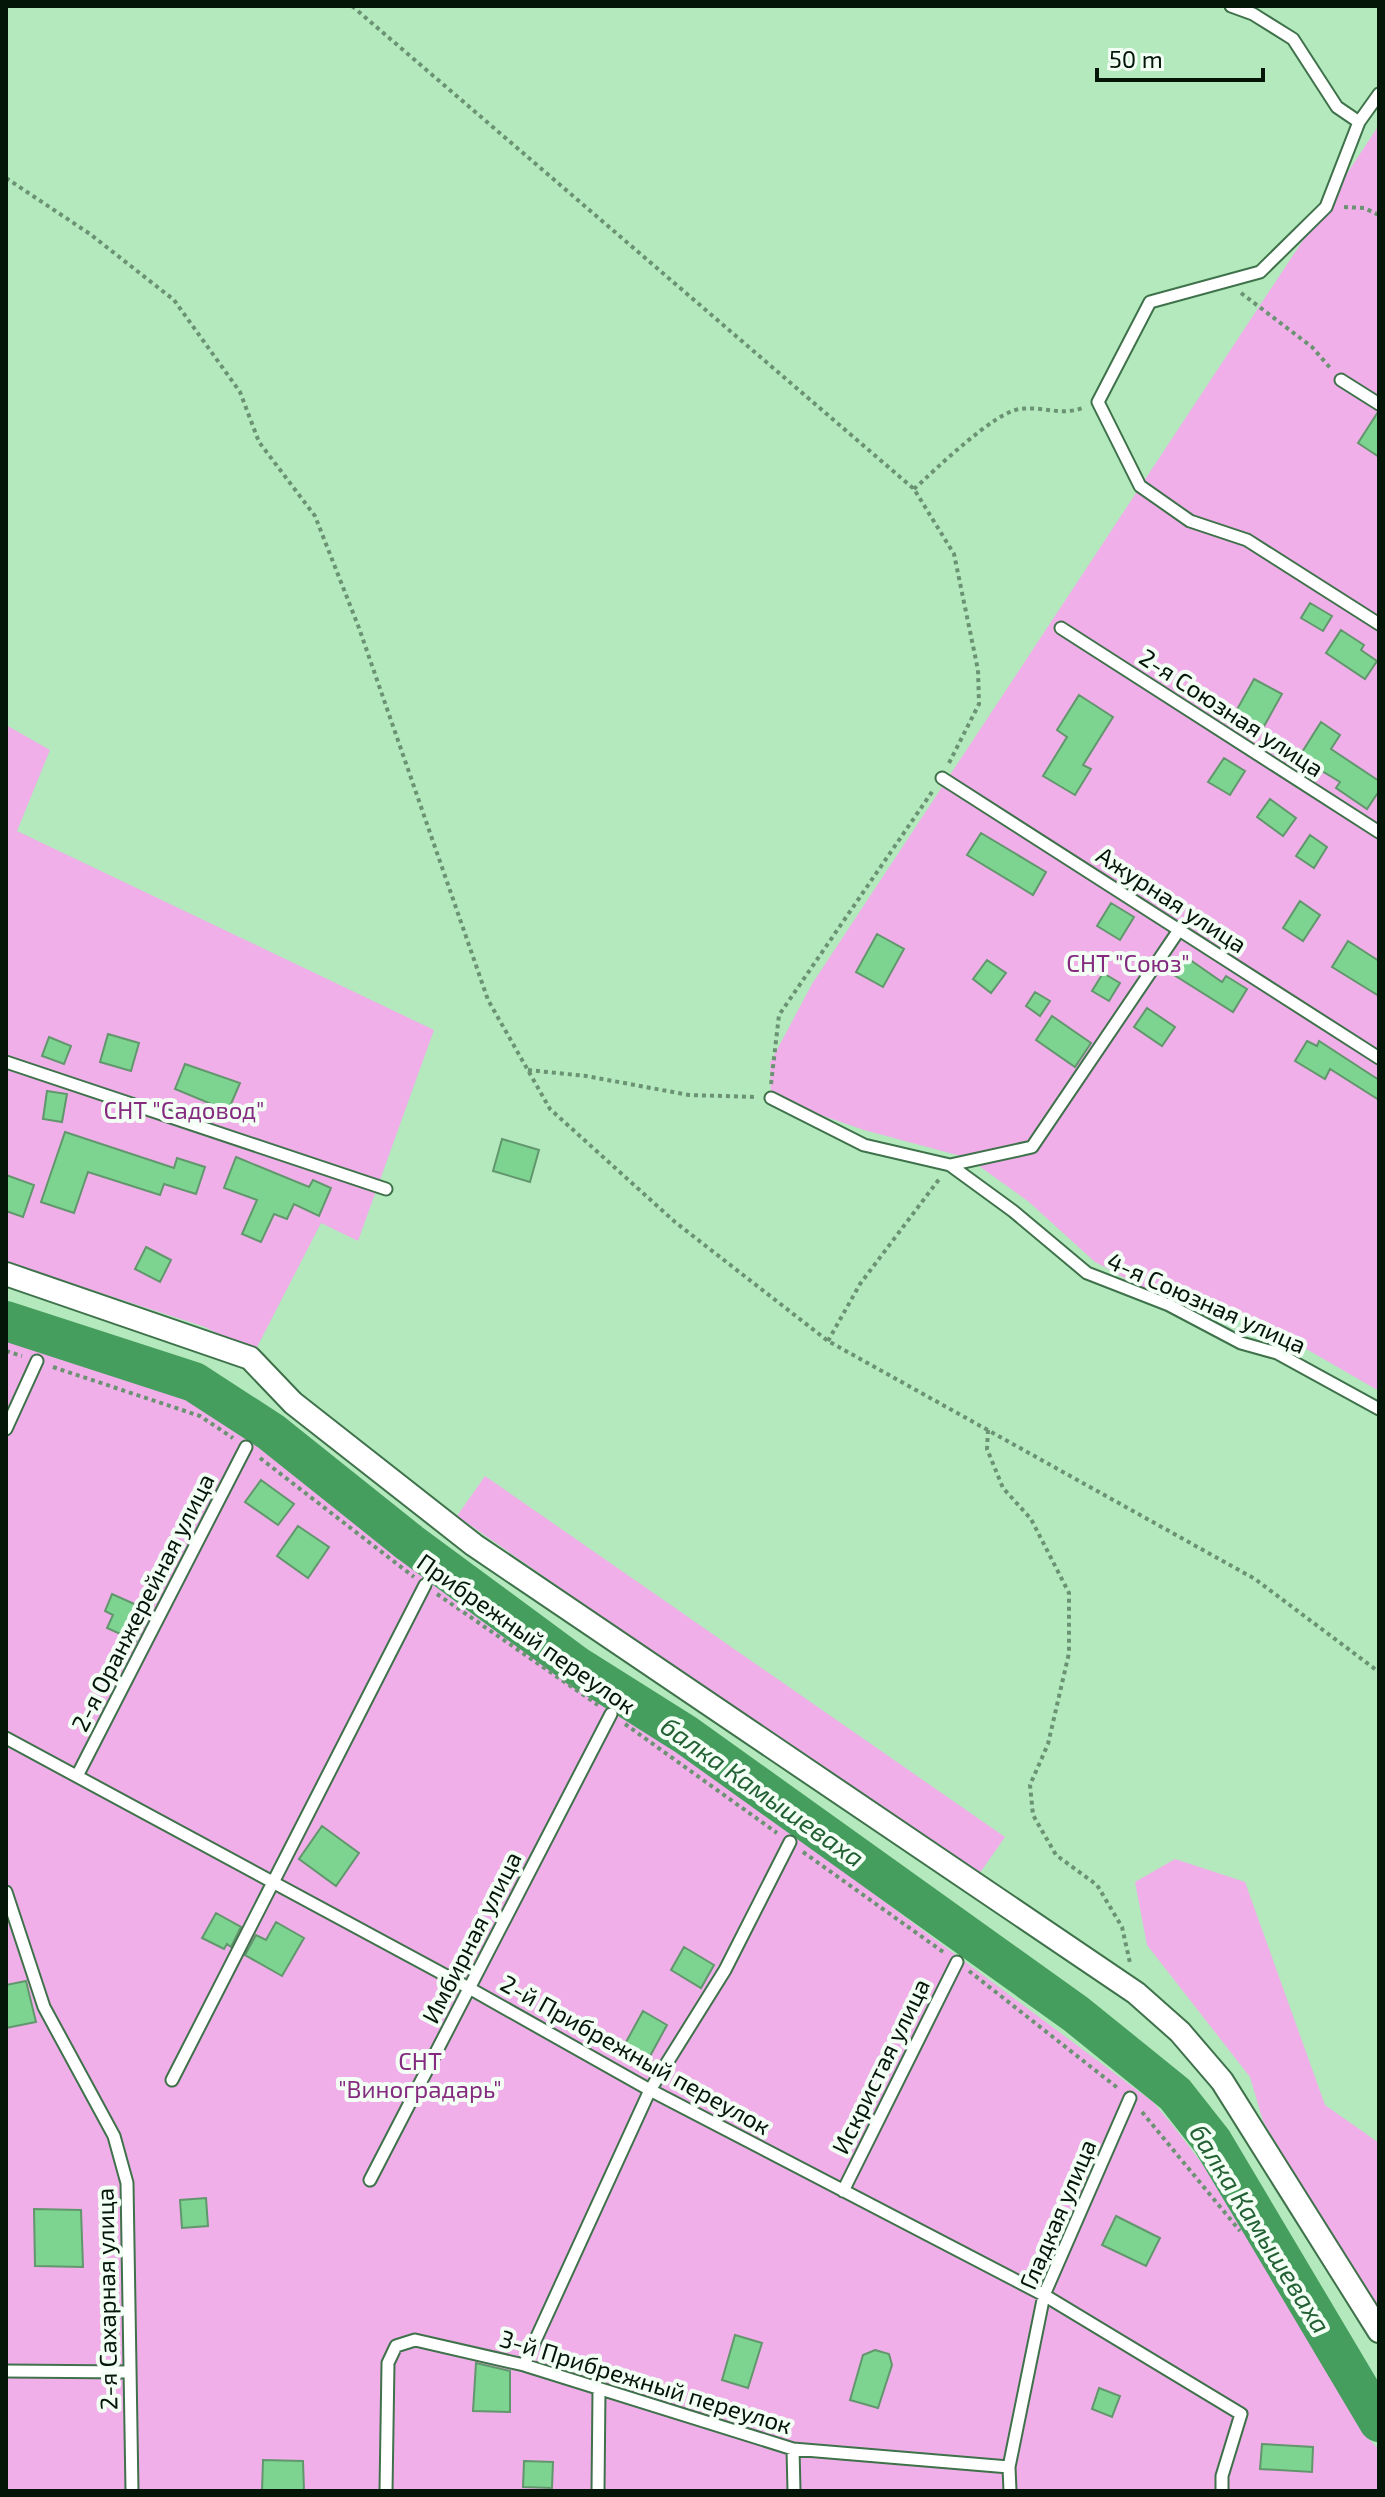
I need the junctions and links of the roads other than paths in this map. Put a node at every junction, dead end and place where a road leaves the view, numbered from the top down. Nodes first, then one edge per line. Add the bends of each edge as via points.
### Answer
1 (1231, 6) edge
2 (1379, 94) edge
3 (1359, 122) junction
4 (1341, 380) road end
5 (1379, 404) edge
6 (1379, 624) edge
7 (1061, 628) dead end
8 (942, 778) road end
9 (1379, 832) edge
10 (1179, 930) junction
11 (1379, 1058) edge
12 (6, 1062) edge
13 (771, 1098) road end
14 (950, 1165) junction
15 (386, 1189) dead end
16 (6, 1274) edge
17 (37, 1361) road end
18 (1379, 1409) edge
19 (6, 1429) edge
20 (246, 1447) road end
21 (425, 1585) road end
22 (611, 1714) road end
23 (8, 1741) edge
24 (77, 1776) junction
25 (790, 1842) road end
26 (273, 1884) junction
27 (6, 1892) edge
28 (957, 1962) road end
29 (469, 1988) junction
30 (172, 2080) dead end
31 (650, 2090) junction
32 (1130, 2098) road end
33 (370, 2180) dead end
34 (843, 2191) junction
35 (1044, 2295) junction
36 (1379, 2331) edge
37 (524, 2365) junction
38 (6, 2371) edge
39 (130, 2372) junction
40 (599, 2390) junction
41 (793, 2449) junction
42 (1009, 2467) junction
43 (132, 2491) edge
44 (386, 2491) edge
45 (598, 2491) edge
46 (794, 2491) edge
47 (1010, 2491) edge
48 (1222, 2491) edge

1 - 3 lane via 1293,39 1337,107
2 - 3 lane
3 - 6 lane via 1326,207 1260,272 1150,302 1098,402 1140,486 1190,521 1247,540
4 - 5 lane
7 - 9 lane, 2-я Союзная улица
8 - 10 lane, Ажурная улица
10 - 11 lane, Ажурная улица
10 - 14 lane via 1032,1147
12 - 15 lane
13 - 14 lane, 4-я Союзная улица via 864,1145
14 - 18 lane, 4-я Союзная улица via 1087,1273 1169,1305 1241,1343 1277,1353
16 - 36 street via 250,1358 293,1403 474,1545 1136,1993 1180,2032 1222,2081
17 - 19 lane
20 - 24 lane, 2-я Оранжерейная улица
21 - 26 lane
22 - 29 lane, Имбирная улица
23 - 24 lane, 2-й Прибрежный переулок
24 - 26 lane, 2-й Прибрежный переулок
25 - 31 lane via 725,1970
26 - 29 lane, 2-й Прибрежный переулок
26 - 30 lane
27 - 39 lane, 2-я Сахарная улица via 44,2007 114,2136 127,2183
28 - 34 lane, Искристая улица
29 - 31 lane, 2-й Прибрежный переулок
29 - 33 lane, Имбирная улица
31 - 34 lane, 2-й Прибрежный переулок
31 - 37 lane
32 - 35 lane, Гладкая улица
34 - 35 lane, 2-й Прибрежный переулок
35 - 42 lane, Гладкая улица
35 - 48 lane, 2-й Прибрежный переулок via 1241,2414
37 - 40 lane, 3-й Прибрежный переулок
37 - 44 lane, 3-й Прибрежный переулок via 415,2340 396,2346 388,2363
38 - 39 lane
39 - 43 lane, 2-я Сахарная улица
40 - 41 lane, 3-й Прибрежный переулок
40 - 45 lane
41 - 42 lane, 3-й Прибрежный переулок
41 - 46 lane
42 - 47 lane, Гладкая улица

